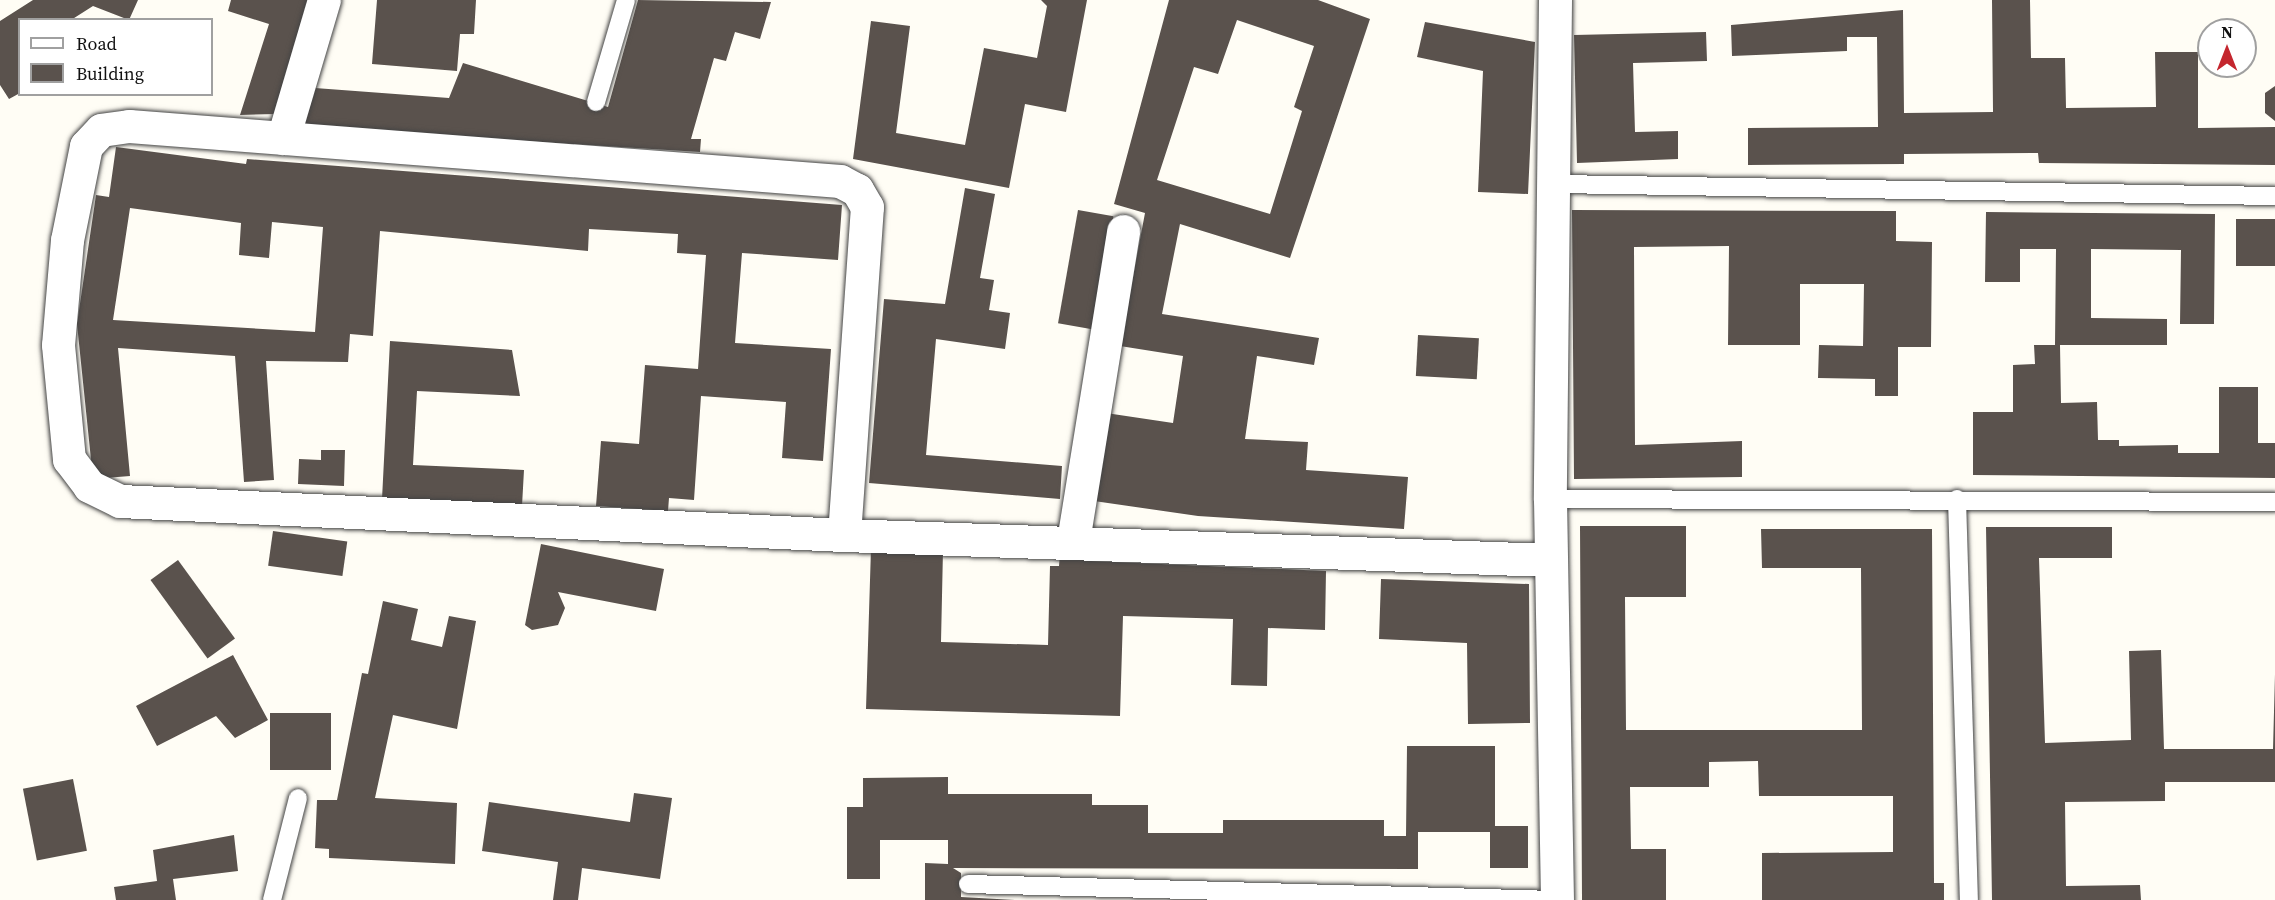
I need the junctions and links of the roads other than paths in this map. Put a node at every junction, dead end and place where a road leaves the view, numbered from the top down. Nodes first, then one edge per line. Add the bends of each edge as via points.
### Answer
1 (324, 0) edge
2 (626, 0) edge
3 (1555, 0) edge
4 (596, 102) dead end
5 (283, 138) junction
6 (1557, 184) junction
7 (2275, 196) edge
8 (1123, 231) dead end
9 (1550, 499) junction
10 (1957, 499) junction
11 (2275, 502) edge
12 (844, 534) junction
13 (1073, 541) junction
14 (1551, 560) junction
15 (298, 798) dead end
16 (968, 884) dead end
17 (272, 900) edge
18 (1557, 900) edge
19 (1969, 900) edge

1 - 5 street
2 - 4 lane
3 - 6 street
5 - 12 street via 580,154 840,181 858,190 867,207
5 - 12 street via 129,126 101,130 86,146 67,240 58,345 69,459 89,486 120,501
6 - 7 lane
6 - 9 street
8 - 13 street
9 - 10 lane
9 - 14 street
10 - 11 lane
10 - 19 lane
12 - 13 street
13 - 14 street
14 - 18 street
15 - 17 lane
16 - 18 lane

